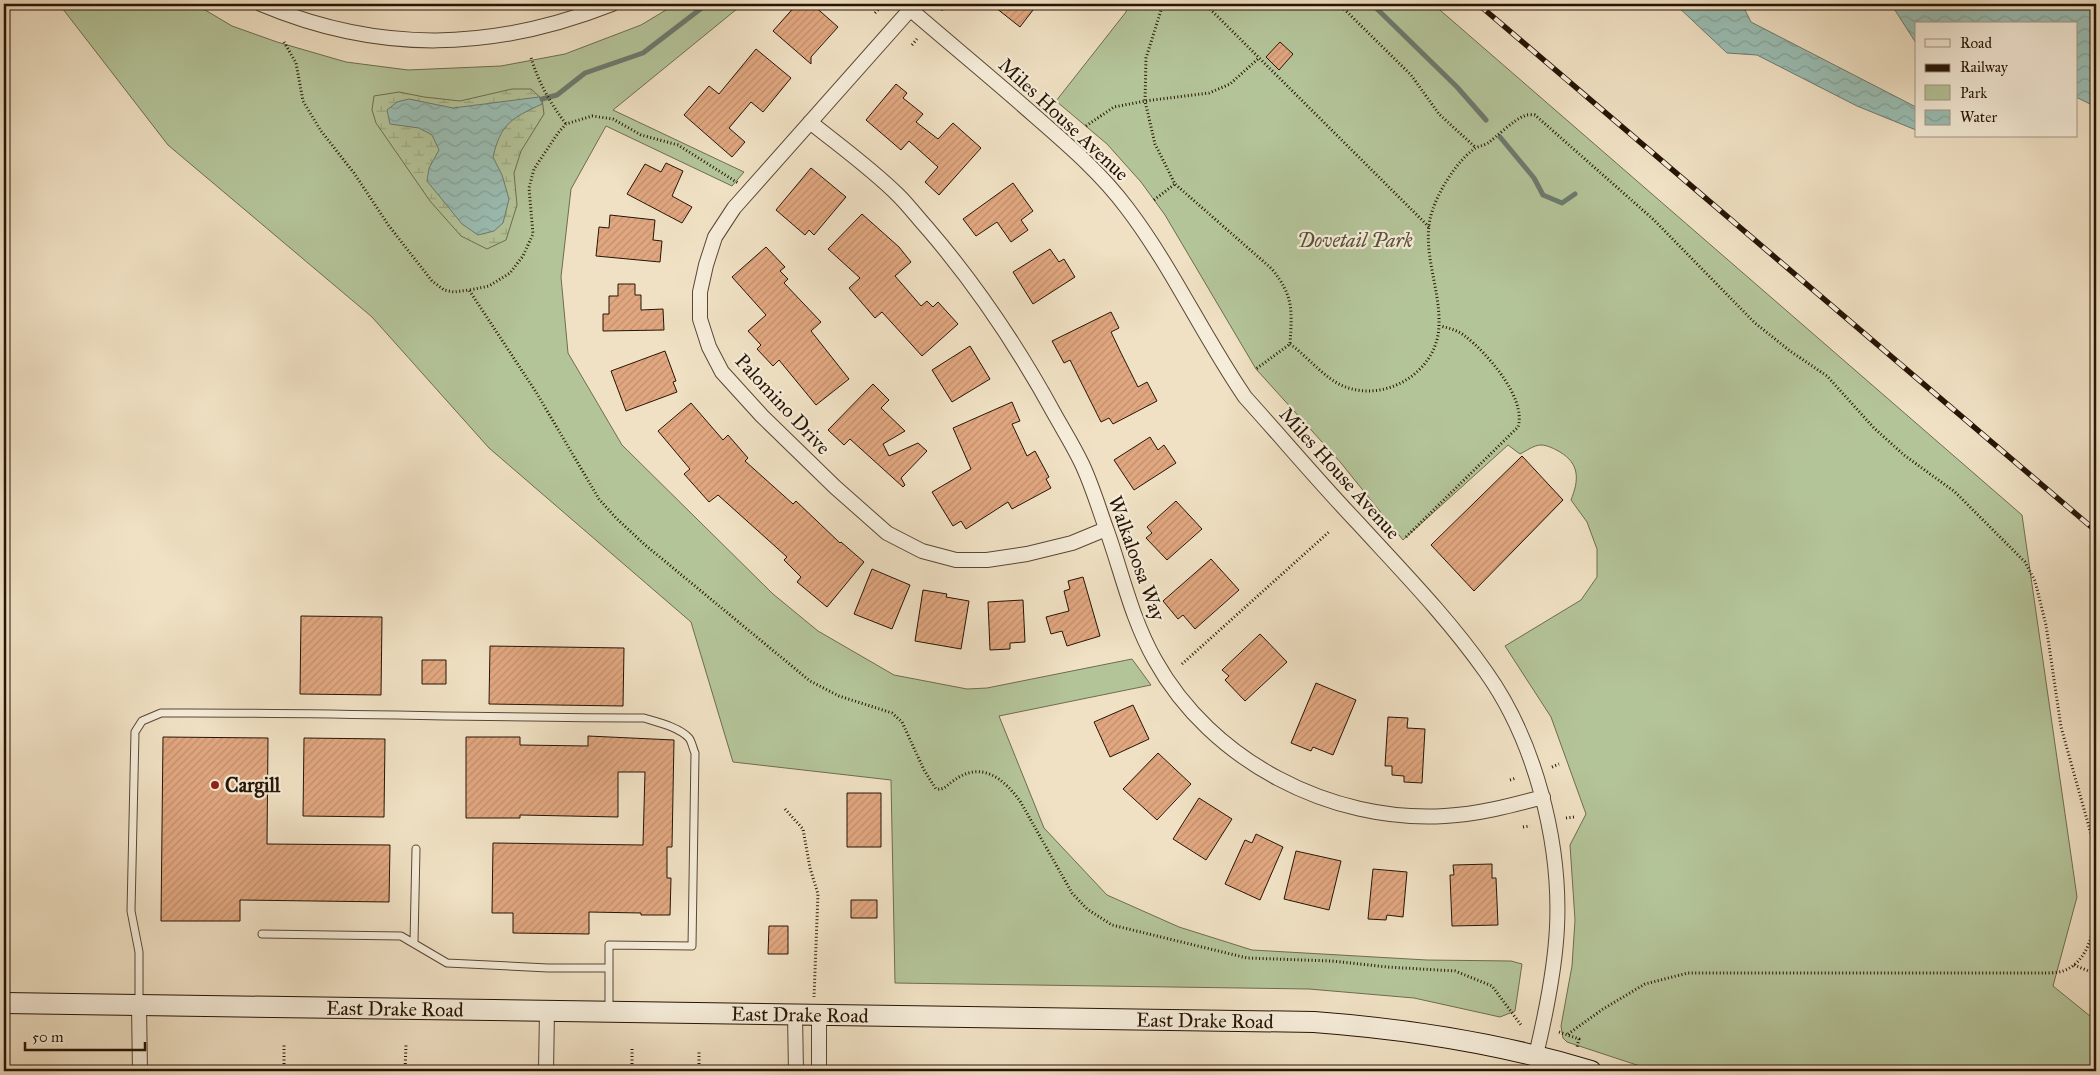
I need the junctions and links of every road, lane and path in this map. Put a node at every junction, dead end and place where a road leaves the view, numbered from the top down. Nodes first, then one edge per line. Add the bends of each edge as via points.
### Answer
1 (261, 4) edge
2 (612, 4) edge
3 (1163, 4) edge
4 (1205, 4) edge
5 (1339, 4) edge
6 (945, 5) dead end
7 (910, 6) edge
8 (879, 9) dead end
9 (941, 10) dead end
10 (876, 13) dead end
11 (917, 39) dead end
12 (284, 42) dead end
13 (912, 44) dead end
14 (532, 58) dead end
15 (1259, 58) junction
16 (1145, 101) junction
17 (810, 122) junction
18 (566, 124) junction
19 (1086, 126) dead end
20 (1475, 148) junction
21 (1175, 184) junction
22 (748, 191) junction
23 (1154, 200) dead end
24 (1429, 227) junction
25 (469, 290) junction
26 (1440, 326) junction
27 (1290, 344) junction
28 (1256, 368) dead end
29 (1106, 529) junction
30 (1330, 531) dead end
31 (1406, 537) dead end
32 (1182, 664) dead end
33 (1559, 764) dead end
34 (1552, 767) dead end
35 (1516, 778) dead end
36 (1510, 780) dead end
37 (1543, 797) junction
38 (785, 809) dead end
39 (1574, 817) dead end
40 (1566, 818) dead end
41 (1530, 826) dead end
42 (1523, 827) dead end
43 (416, 849) dead end
44 (2096, 852) edge
45 (2096, 904) edge
46 (2093, 930) junction
47 (262, 934) dead end
48 (2096, 939) edge
49 (414, 942) junction
50 (2074, 966) junction
51 (608, 968) junction
52 (2096, 974) edge
53 (4, 1003) edge
54 (139, 1006) junction
55 (547, 1012) junction
56 (609, 1012) junction
57 (809, 1016) junction
58 (1521, 1025) dead end
59 (1559, 1032) dead end
60 (1568, 1034) junction
61 (284, 1044) dead end
62 (406, 1045) dead end
63 (1577, 1047) dead end
64 (632, 1049) dead end
65 (699, 1050) dead end
66 (1536, 1055) junction
67 (140, 1071) edge
68 (284, 1071) edge
69 (405, 1071) edge
70 (546, 1071) edge
71 (632, 1071) edge
72 (699, 1071) edge
73 (796, 1071) edge
74 (819, 1071) edge
75 (1591, 1071) edge

1 - 2 street via 292,17 342,31 416,40 524,32
3 - 16 path via 1146,58
4 - 15 path
5 - 20 path via 1411,75 1439,114
6 - 9 path
7 - 17 street, Palomino Drive
7 - 37 street, Miles House Avenue via 1057,135 1127,207 1245,397 1426,597 1487,674 1518,732
8 - 10 path
11 - 13 path
12 - 25 path via 296,63 302,101 389,226 432,281 444,290
14 - 18 path via 545,94
15 - 16 path via 1230,84 1209,93
15 - 24 path
16 - 19 path via 1114,107
16 - 21 path via 1155,144
17 - 22 street, Palomino Drive
17 - 29 street, Walkaloosa Way via 899,196 989,306 1083,466
18 - 22 path via 592,116 613,119 641,135 678,145
18 - 25 path via 534,169 529,188 533,234 523,256 510,273 490,286
20 - 24 path via 1446,181 1430,217
20 - 44 path via 1484,146 1524,115 1535,115 1654,220 1755,323 1827,376 1874,428 1904,455 1955,492 2026,562 2035,580 2046,625 2060,727
21 - 23 path
21 - 27 path via 1272,269 1284,285 1291,302
22 - 29 street, Palomino Drive via 715,237 700,292 700,319 722,372 835,487 887,533 922,551 956,560 987,560 1027,554 1072,543
24 - 26 path
25 - 58 path via 536,392 599,499 616,518 810,680 838,696 878,708 902,722 936,788 941,789 955,779 977,772 993,774 1002,780 1020,801 1072,893 1101,919 1133,931 1247,958 1455,971 1492,986
26 - 27 path via 1430,357 1417,373 1392,388 1375,390 1344,386 1328,378
26 - 31 path via 1465,336 1493,362 1513,394 1519,423
27 - 28 path
29 - 37 street, Walkaloosa Way via 1133,611 1155,660 1175,690 1212,733 1253,764 1298,788 1370,812 1444,816 1477,813
30 - 32 path
33 - 34 path
35 - 36 path
37 - 66 street, Miles House Avenue via 1556,875 1558,925 1555,962
38 - 57 path via 804,829 818,894
39 - 40 path
41 - 42 path
43 - 49 lane
45 - 46 path
46 - 48 path
46 - 50 path via 2088,946
47 - 49 lane via 401,936
49 - 51 lane via 447,962
50 - 52 path
50 - 60 path via 2061,972 2043,974 1688,974 1645,984 1611,1003
51 - 54 lane via 608,945 692,946 695,753 689,738 678,731 644,718 161,713 142,721 135,732 131,912 139,952
51 - 56 lane
53 - 54 main road, East Drake Road
54 - 55 main road, East Drake Road
54 - 67 street
55 - 56 main road, East Drake Road
55 - 70 street
56 - 57 main road, East Drake Road
57 - 66 main road, East Drake Road via 1314,1022 1411,1031
57 - 73 street
57 - 74 street
59 - 60 path
60 - 63 path via 1579,1039
61 - 68 path
62 - 69 path
64 - 71 path
65 - 72 path
66 - 75 main road, East Drake Road

